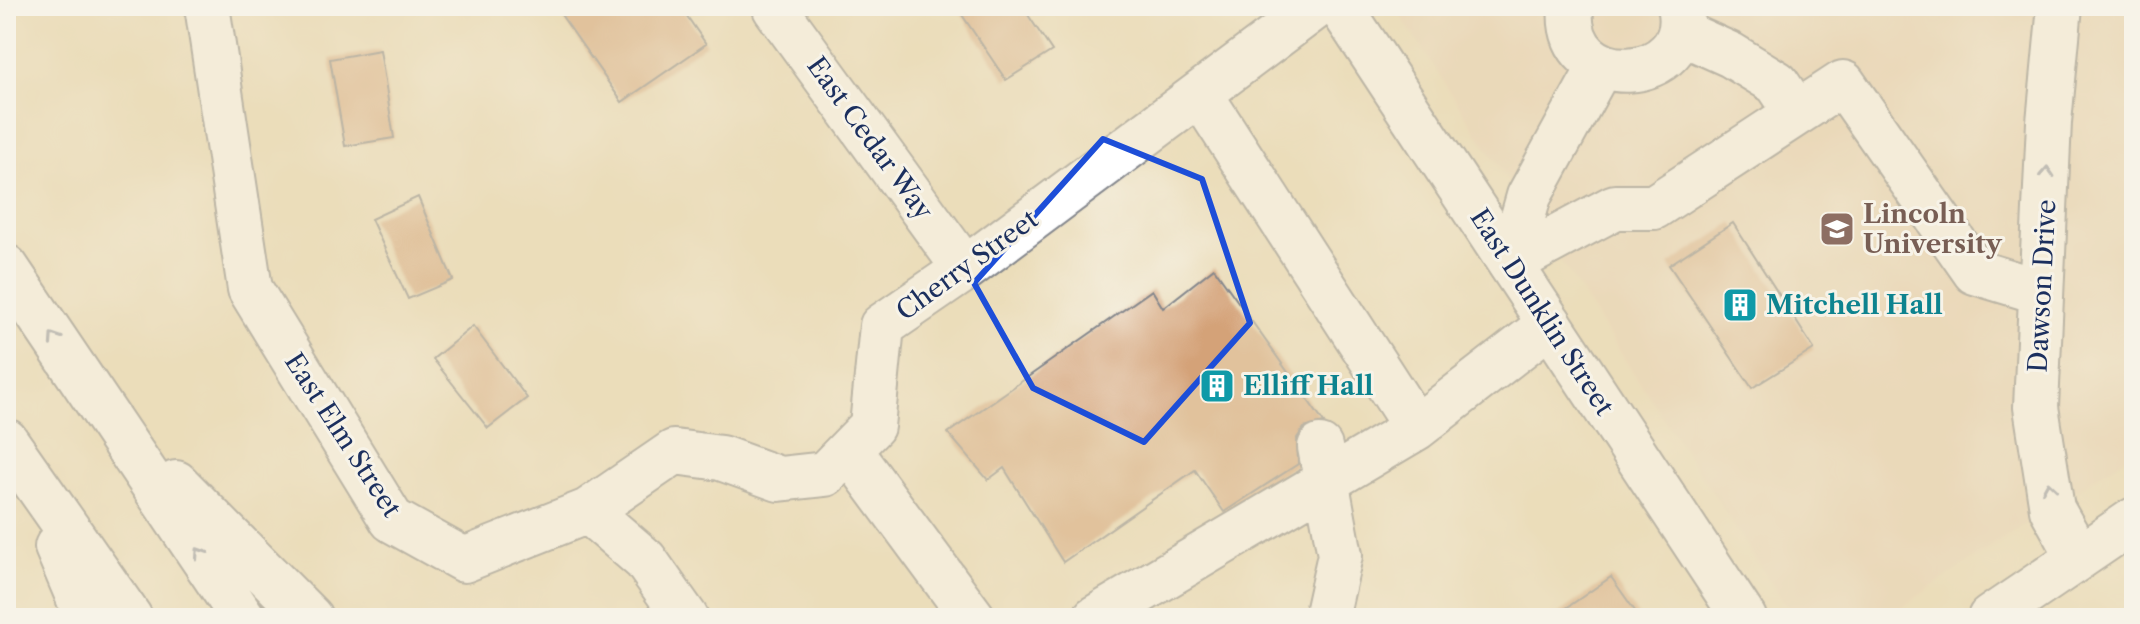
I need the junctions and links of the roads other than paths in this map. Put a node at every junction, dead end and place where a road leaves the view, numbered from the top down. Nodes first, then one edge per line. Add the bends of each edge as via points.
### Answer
1 (207, 6) edge
2 (1317, 6) edge
3 (1340, 6) edge
4 (1571, 6) edge
5 (2060, 6) edge
6 (775, 8) dead end
7 (1680, 19) edge
8 (1601, 65) junction
9 (1200, 94) junction
10 (1797, 113) junction
11 (1510, 263) junction
12 (6, 267) edge
13 (965, 269) junction
14 (2041, 292) junction
15 (1550, 324) junction
16 (103, 409) junction
17 (1416, 428) junction
18 (849, 450) junction
19 (15, 456) edge
20 (1323, 465) junction
21 (588, 511) junction
22 (2134, 520) edge
23 (2079, 557) junction
24 (87, 618) edge
25 (130, 618) edge
26 (243, 618) edge
27 (310, 618) edge
28 (686, 618) edge
29 (973, 618) edge
30 (1095, 618) edge
31 (1326, 618) edge
32 (1744, 618) edge
33 (1990, 618) edge

1 - 21 main road, East Elm Street via 250,289 392,520 464,560
2 - 9 main road, Cherry Street
3 - 11 main road, East Dunklin Street
4 - 8 main road via 1576,42
14 -> 5 main road, Dawson Drive
6 - 13 main road, East Cedar Way
7 - 8 main road via 1671,49 1657,62 1639,70
7 - 10 main road via 1777,83
8 - 11 main road via 1529,196
9 - 13 main road, Cherry Street
9 - 17 main road
10 - 11 main road via 1654,207 1615,207
10 - 14 main road via 1843,83 1975,272
11 - 15 main road, East Dunklin Street
16 -> 12 main road
13 - 18 main road, Cherry Street via 882,326 872,426
23 -> 14 main road, Dawson Drive via 2052,509 2036,407
15 - 17 main road
15 - 32 main road, East Dunklin Street
26 -> 16 main road
16 - 27 main road
17 - 20 main road
18 - 21 main road, Cherry Street via 825,474 779,479 721,458 674,452
18 - 29 main road
19 - 24 main road
19 - 25 main road
20 - 30 main road
20 - 31 main road via 1340,555
21 - 28 main road via 645,560
22 - 23 main road
23 - 33 main road

